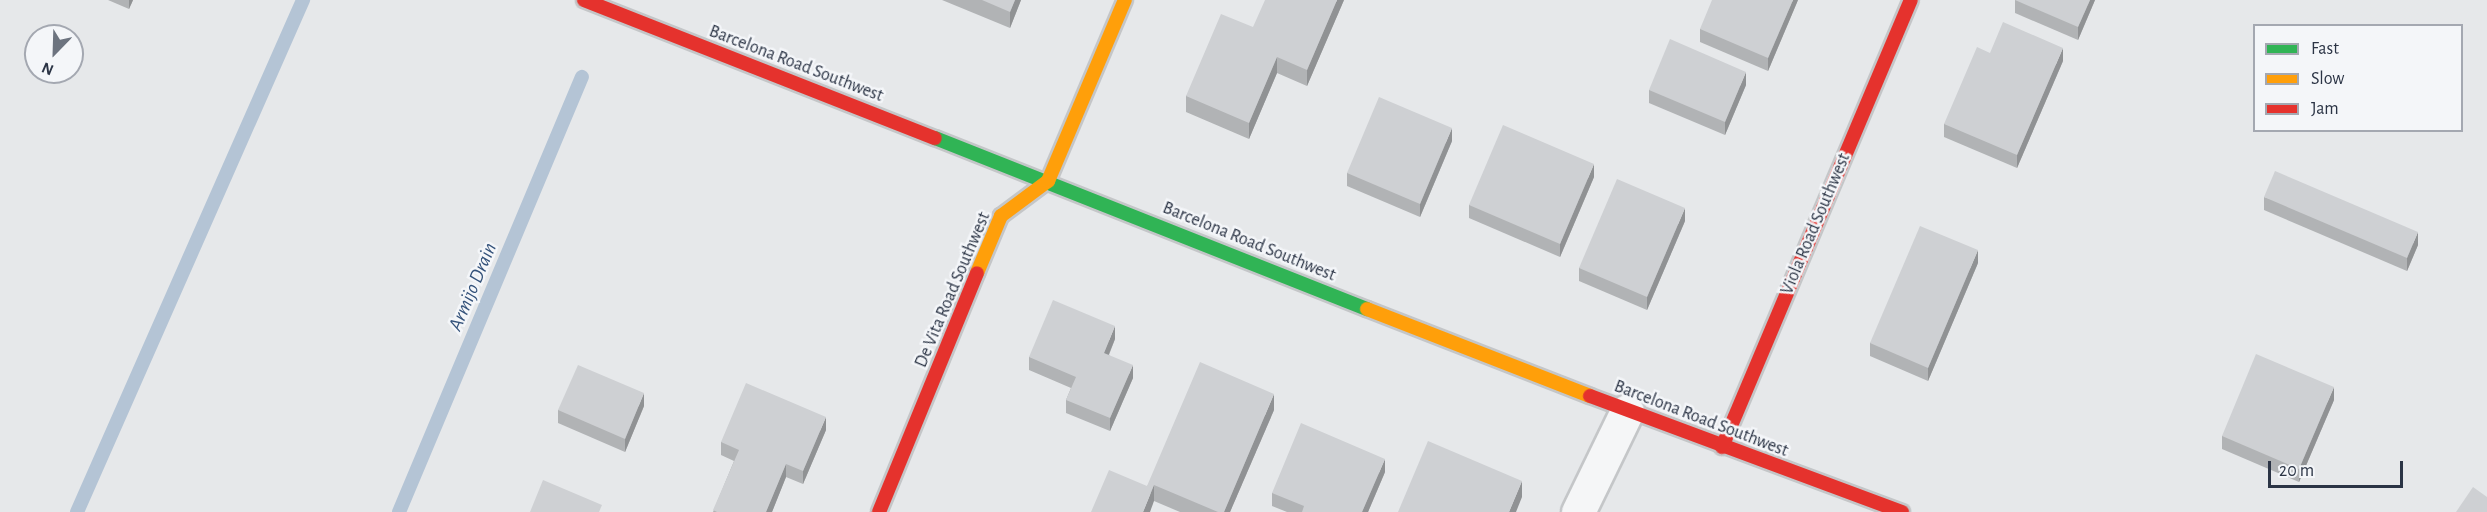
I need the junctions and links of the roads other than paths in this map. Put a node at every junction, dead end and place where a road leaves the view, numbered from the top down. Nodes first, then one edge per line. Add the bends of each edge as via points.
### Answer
1 (584, 0) edge
2 (1125, 0) edge
3 (1911, 0) edge
4 (1048, 181) junction
5 (1627, 411) junction
6 (1722, 447) junction
7 (879, 512) edge
8 (1578, 512) edge
9 (1902, 512) edge

1 - 4 street, Barcelona Road Southwest
2 - 4 street
3 - 6 street, Viola Road Southwest
4 - 5 street, Barcelona Road Southwest
4 - 7 street, De Vita Road Southwest via 1001,216
5 - 6 street, Barcelona Road Southwest
5 - 8 street
6 - 9 street, Barcelona Road Southwest

